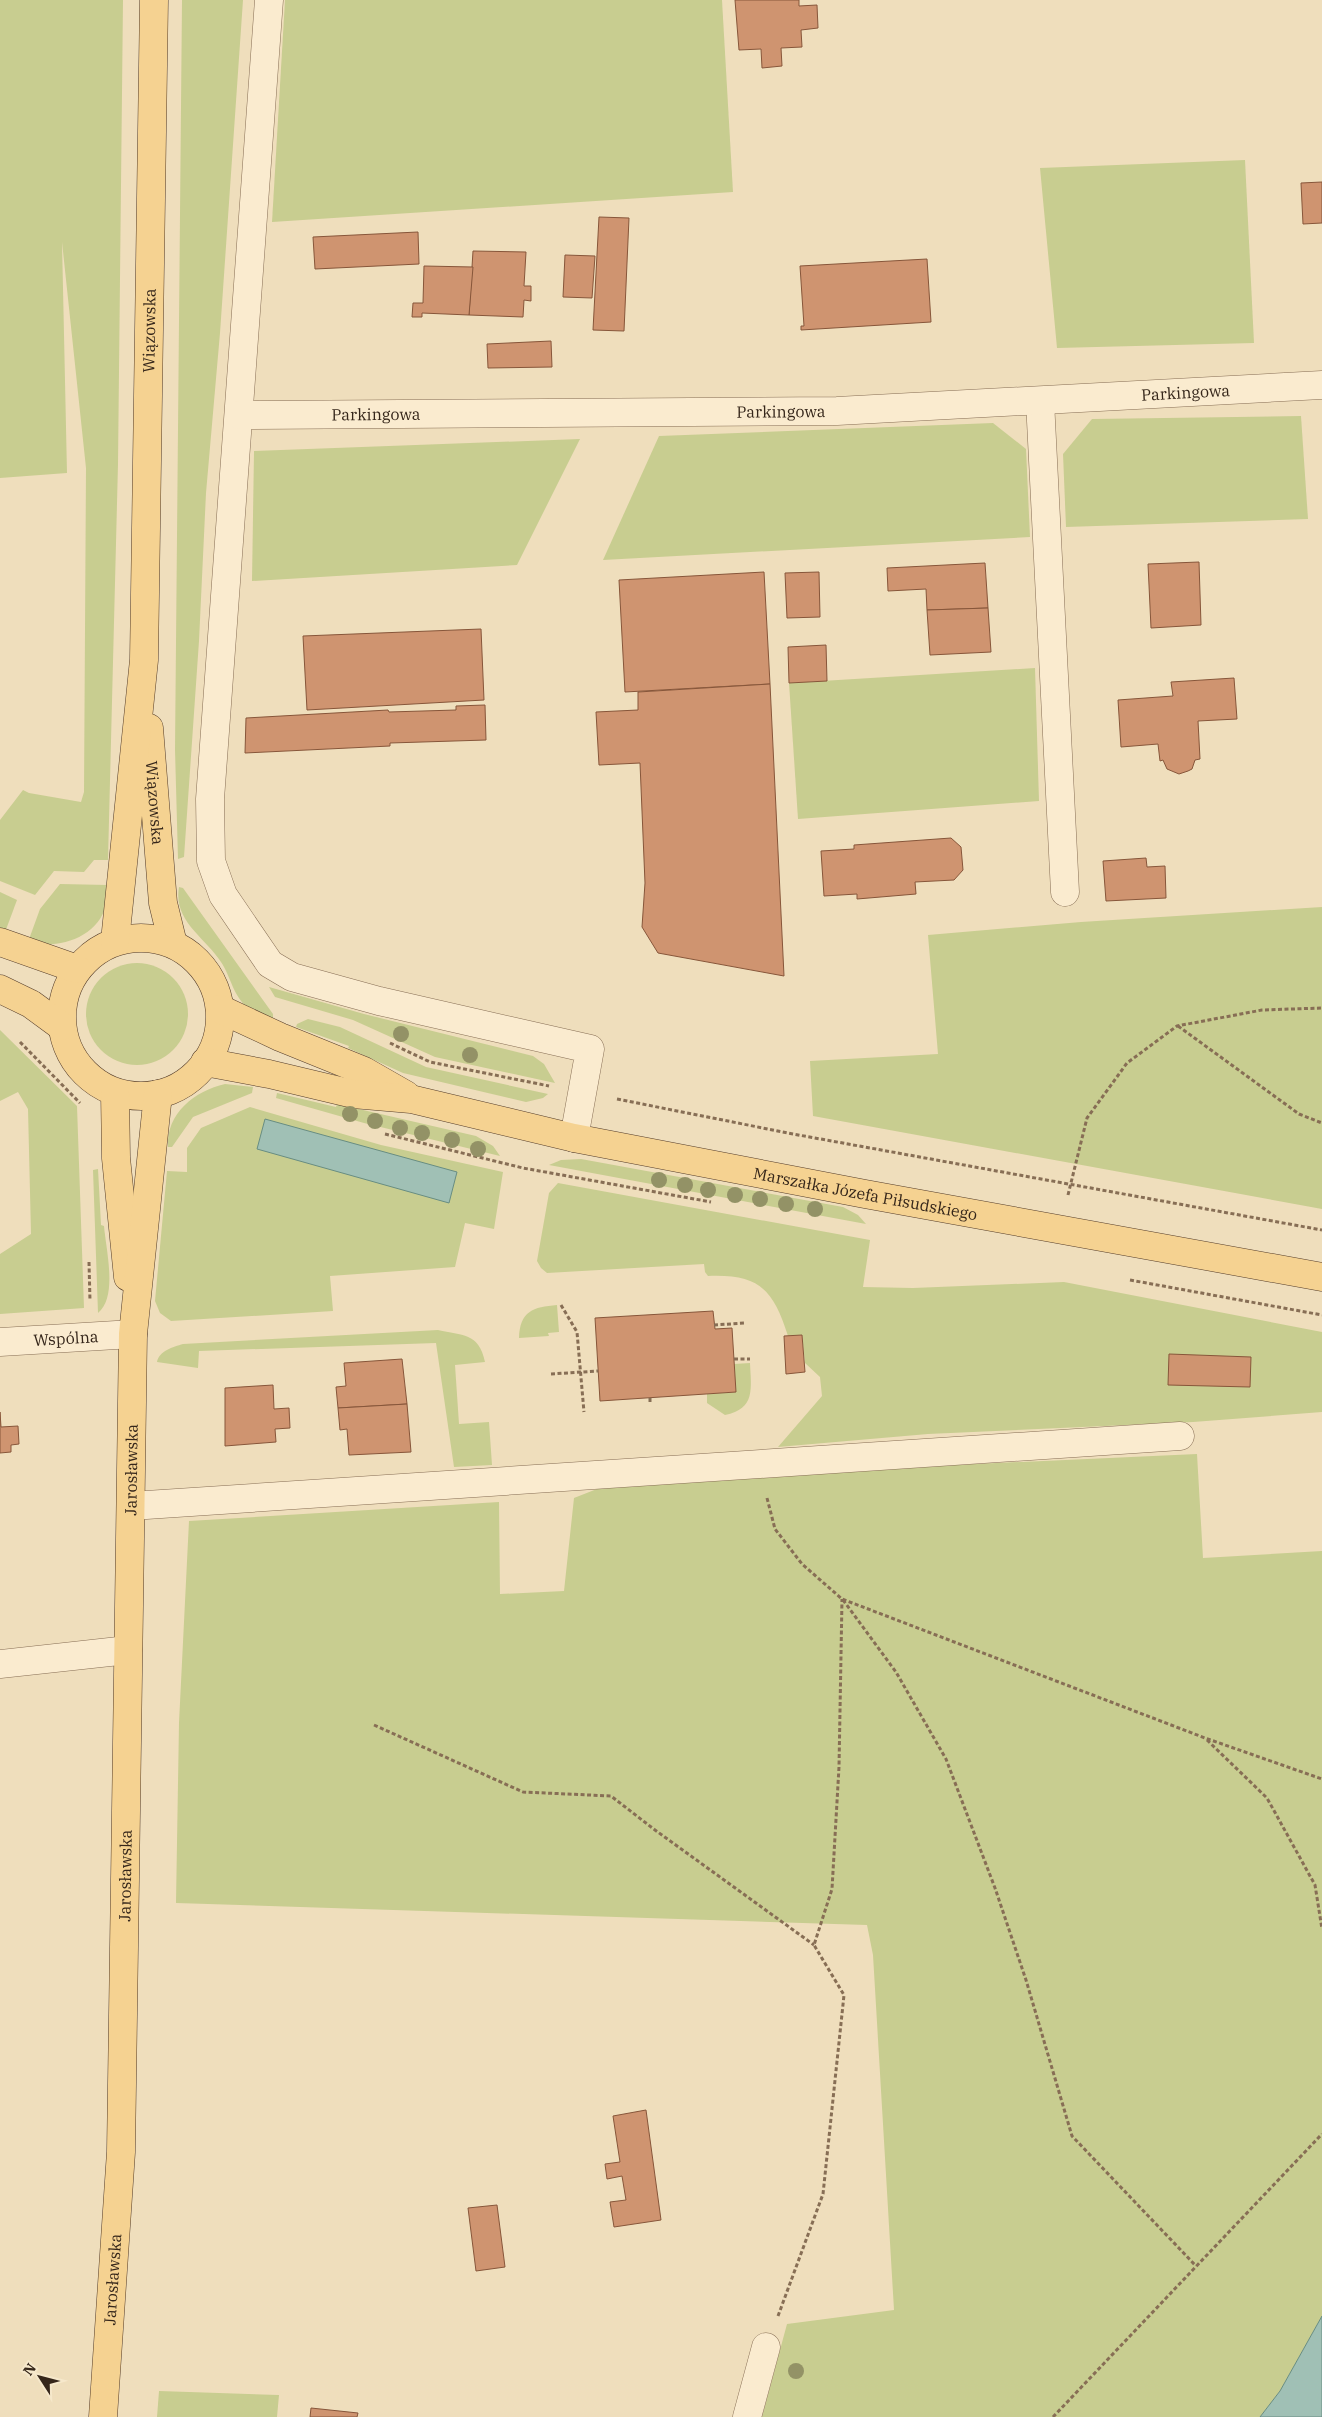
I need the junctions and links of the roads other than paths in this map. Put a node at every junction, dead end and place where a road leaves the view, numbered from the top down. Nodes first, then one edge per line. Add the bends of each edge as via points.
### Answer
1 (154, 0) edge
2 (269, 0) edge
3 (1322, 385) edge
4 (1040, 401) junction
5 (240, 415) junction
6 (144, 660) junction
7 (1065, 892) dead end
8 (115, 941) junction
9 (0, 942) edge
10 (173, 944) junction
11 (77, 969) junction
12 (0, 990) edge
13 (220, 1008) junction
14 (61, 1026) junction
15 (205, 1062) junction
16 (115, 1093) junction
17 (158, 1094) junction
18 (412, 1099) junction
19 (574, 1138) junction
20 (1322, 1277) edge
21 (133, 1334) junction
22 (0, 1342) edge
23 (1180, 1436) dead end
24 (131, 1506) junction
25 (128, 1650) junction
26 (0, 1664) edge
27 (766, 2347) road end
28 (103, 2417) edge
29 (747, 2417) edge

1 - 6 main road, Wiązowska
2 - 5 street
3 - 4 street, Parkingowa
4 - 5 street, Parkingowa via 837,411
4 - 7 street
5 - 19 street via 210,799 211,861 223,894 270,964 292,977 378,1001 590,1049
6 - 8 main road, Wiązowska
6 - 10 main road, Wiązowska via 163,903
8 - 10 main road via 144,937
8 - 11 main road via 94,952
9 - 11 main road
10 - 13 main road via 196,959 212,982
11 - 14 main road via 63,996
12 - 14 main road via 31,1004
13 - 15 main road via 220,1036
13 - 18 main road, Marszałka Józefa Piłsudskiego via 280,1037 364,1070
14 - 16 main road via 67,1048 78,1068 95,1083
15 - 17 main road via 197,1074 179,1087
15 - 18 main road, Marszałka Józefa Piłsudskiego via 353,1094
16 - 17 main road via 137,1098
16 - 21 main road, Jarosławska via 116,1158
17 - 21 main road, Jarosławska
18 - 19 main road, Marszałka Józefa Piłsudskiego
19 - 20 main road, Marszałka Józefa Piłsudskiego
21 - 22 street, Wspólna
21 - 24 main road, Jarosławska
23 - 24 street
24 - 25 main road, Jarosławska
25 - 26 street
25 - 28 main road, Jarosławska via 121,2152
27 - 29 street

